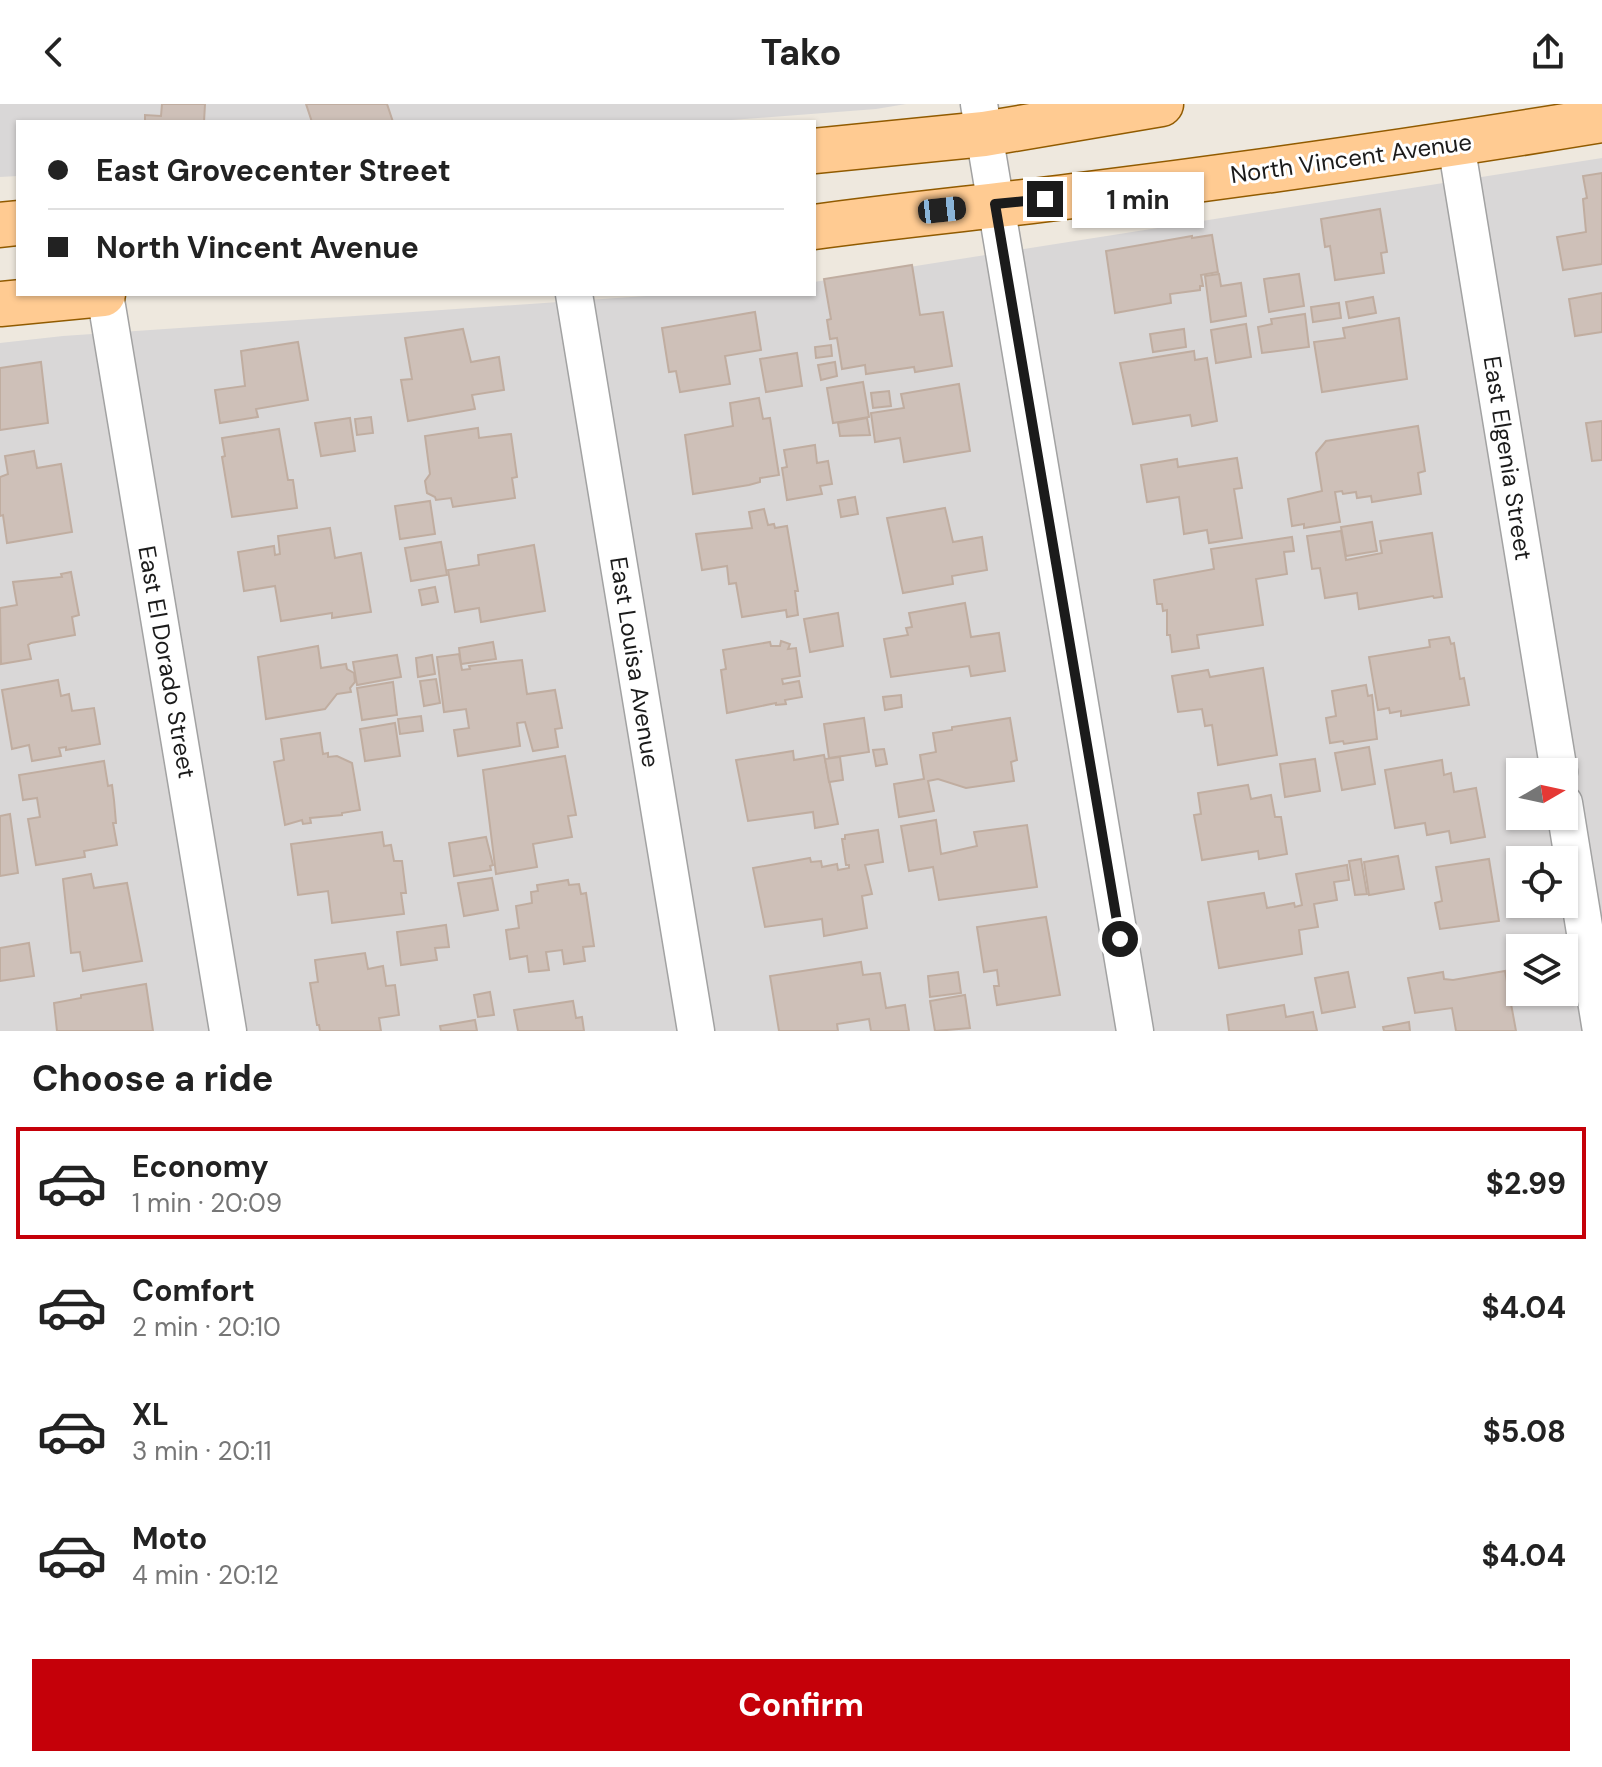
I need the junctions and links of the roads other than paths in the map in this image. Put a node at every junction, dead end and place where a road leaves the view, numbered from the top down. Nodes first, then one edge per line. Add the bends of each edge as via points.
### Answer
1 (1161, 104) edge
2 (981, 119) edge
3 (1602, 120) edge
4 (1456, 144) junction
5 (816, 151) edge
6 (995, 204) junction
7 (816, 227) edge
8 (83, 296) edge
9 (104, 296) edge
10 (574, 296) edge
11 (0, 304) edge
12 (1557, 758) edge
13 (1568, 830) edge
14 (228, 1031) edge
15 (696, 1031) edge
16 (1135, 1031) edge
17 (1601, 1031) edge

1 - 2 main road
2 - 5 main road
2 - 6 street
3 - 4 main road, North Vincent Avenue
4 - 6 main road, North Vincent Avenue
4 - 12 street, East Elgenia Street
6 - 7 main road, North Vincent Avenue
6 - 16 street
8 - 11 main road
9 - 14 street, East El Dorado Street
10 - 15 street, East Louisa Avenue
13 - 17 street

